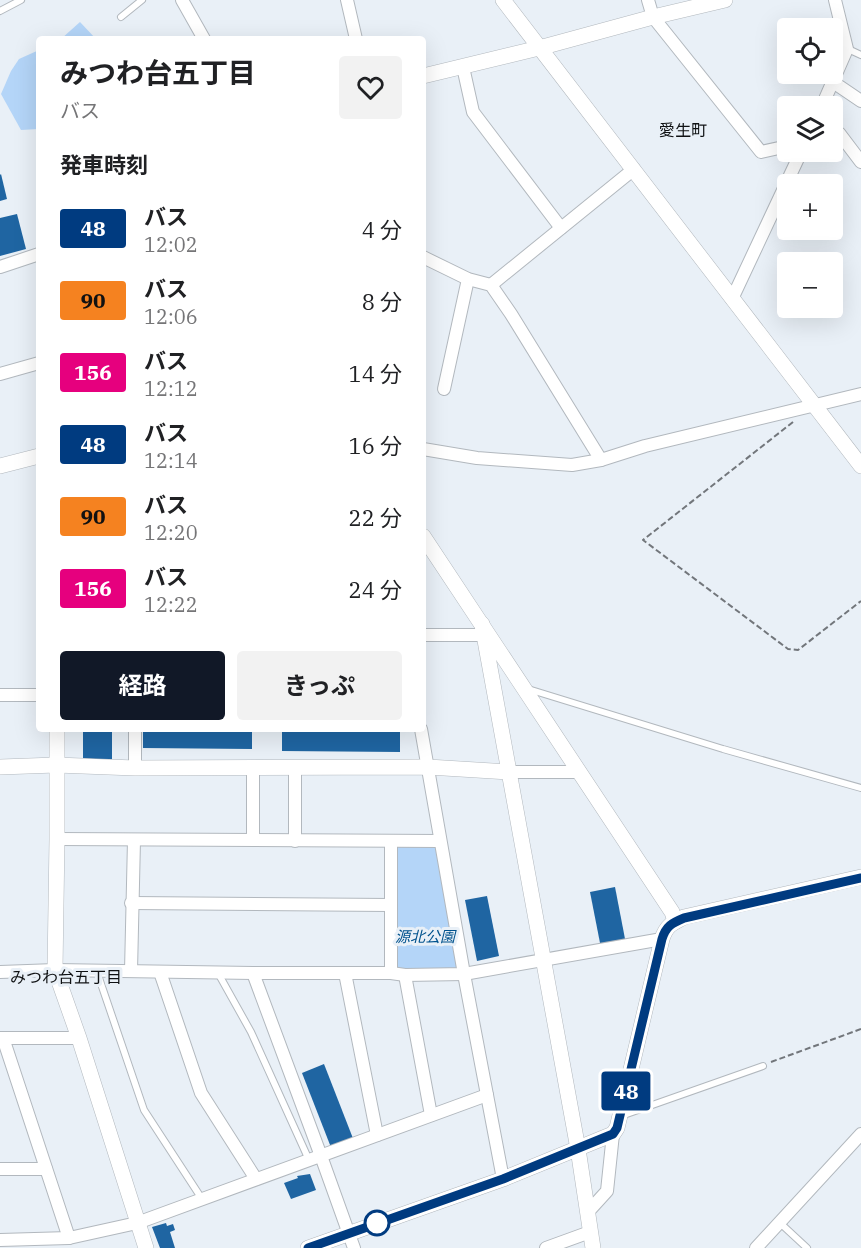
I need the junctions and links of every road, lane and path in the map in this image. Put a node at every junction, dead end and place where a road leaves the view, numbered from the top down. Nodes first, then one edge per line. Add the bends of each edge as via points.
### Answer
1 (21, 0) edge
2 (142, 0) edge
3 (182, 0) edge
4 (347, 0) edge
5 (502, 0) edge
6 (648, 0) edge
7 (725, 0) edge
8 (835, 0) edge
9 (0, 11) edge
10 (121, 17) dead end
11 (653, 17) junction
12 (202, 36) edge
13 (355, 36) edge
14 (539, 48) junction
15 (847, 49) junction
16 (861, 55) edge
17 (843, 58) edge
18 (463, 67) junction
19 (426, 75) edge
20 (836, 84) edge
21 (861, 101) edge
22 (843, 138) edge
23 (777, 148) edge
24 (796, 162) edge
25 (861, 162) edge
26 (634, 169) junction
27 (561, 228) junction
28 (36, 255) edge
29 (426, 258) edge
30 (0, 267) edge
31 (468, 279) junction
32 (491, 285) junction
33 (732, 299) junction
34 (36, 364) edge
35 (1, 371) edge
36 (444, 389) dead end
37 (861, 394) edge
38 (814, 405) junction
39 (796, 419) dead end
40 (426, 450) edge
41 (36, 457) edge
42 (601, 460) junction
43 (0, 466) edge
44 (861, 466) edge
45 (426, 541) edge
46 (861, 601) edge
47 (483, 629) junction
48 (426, 635) edge
49 (525, 688) junction
50 (0, 694) edge
51 (36, 695) edge
52 (57, 732) edge
53 (135, 732) edge
54 (422, 732) edge
55 (56, 765) junction
56 (0, 767) edge
57 (428, 767) junction
58 (135, 768) junction
59 (254, 768) junction
60 (295, 768) junction
61 (509, 772) junction
62 (580, 772) junction
63 (861, 788) edge
64 (57, 839) junction
65 (134, 840) junction
66 (253, 840) junction
67 (295, 841) junction
68 (391, 841) junction
69 (440, 841) junction
70 (861, 878) edge
71 (131, 903) junction
72 (391, 905) junction
73 (675, 921) junction
74 (662, 939) junction
75 (543, 960) junction
76 (55, 970) junction
77 (130, 971) junction
78 (0, 972) edge
79 (97, 972) junction
80 (160, 972) junction
81 (218, 972) junction
82 (253, 973) junction
83 (345, 973) junction
84 (391, 973) junction
85 (464, 974) junction
86 (405, 975) junction
87 (861, 1029) edge
88 (1, 1038) edge
89 (79, 1038) junction
90 (763, 1066) joint
91 (488, 1095) junction
92 (431, 1115) junction
93 (620, 1116) junction
94 (613, 1134) junction
95 (861, 1134) edge
96 (377, 1135) junction
97 (578, 1149) junction
98 (321, 1156) junction
99 (309, 1160) junction
100 (0, 1169) edge
101 (46, 1169) junction
102 (256, 1179) junction
103 (503, 1179) junction
104 (202, 1199) junction
105 (587, 1213) junction
106 (780, 1222) junction
107 (137, 1223) junction
108 (590, 1232) junction
109 (69, 1238) junction
110 (0, 1239) edge
111 (351, 1241) edge
112 (146, 1248) edge
113 (308, 1248) edge
114 (546, 1248) edge
115 (593, 1248) edge
116 (756, 1248) edge
117 (807, 1248) edge

1 - 9 lane
2 - 10 lane
3 - 12 street
4 - 13 street
5 - 14 street
6 - 11 street
7 - 11 street
8 - 15 street
11 - 14 street
11 - 23 street via 761,152
14 - 18 street
14 - 26 street
15 - 16 lane
15 - 17 street
18 - 19 street
18 - 27 street via 473,112
20 - 21 street
22 - 25 street
24 - 33 street
26 - 27 street
26 - 33 street
27 - 32 street
28 - 30 street
29 - 31 street
31 - 32 street
31 - 36 street
32 - 42 street
33 - 38 street
34 - 35 street
37 - 38 street
38 - 42 street
38 - 44 street
39 - 46 path via 643,540 788,649 798,650
40 - 42 street via 477,458 572,465
41 - 43 street
45 - 47 street
47 - 48 street
47 - 49 street
47 - 61 street
49 - 62 street
49 - 63 lane
50 - 51 street
52 - 55 street
53 - 58 street
54 - 57 street
55 - 56 street
55 - 58 street
55 - 64 street
57 - 60 street
57 - 61 street
57 - 69 street
58 - 59 street
59 - 60 street
59 - 66 street
60 - 67 street
61 - 62 street
61 - 75 street
62 - 73 street
64 - 65 street
64 - 76 street
65 - 66 street
65 - 71 street
66 - 67 street
67 - 68 street
68 - 69 street
68 - 72 street
69 - 85 street
70 - 73 street
71 - 72 street
71 - 77 street
72 - 84 street
73 - 74 street via 668,925
74 - 75 street
74 - 93 street
75 - 85 street
75 - 97 street
76 - 78 street
76 - 79 street
76 - 89 street
77 - 79 street
77 - 80 street
79 - 104 lane via 144,1110
80 - 81 street
80 - 102 street via 201,1093
81 - 82 street
81 - 99 lane via 251,1032
82 - 83 street
82 - 98 street
83 - 84 street
83 - 96 street
84 - 86 street
85 - 86 street
85 - 91 street
86 - 92 street
87 - 90 path
88 - 89 street
88 - 101 street
89 - 107 street
90 - 93 lane
91 - 92 street
91 - 103 street
92 - 96 street
93 - 94 street
94 - 97 street
94 - 105 street via 607,1191
95 - 106 street
96 - 98 street
97 - 103 street
97 - 105 street
98 - 99 street
98 - 111 street
99 - 102 street
100 - 101 street
101 - 109 street
102 - 104 street
103 - 111 street
104 - 107 street
105 - 108 street
106 - 116 street
106 - 117 lane
107 - 109 street
107 - 112 street
108 - 114 street
108 - 115 street
109 - 110 street
111 - 113 street

